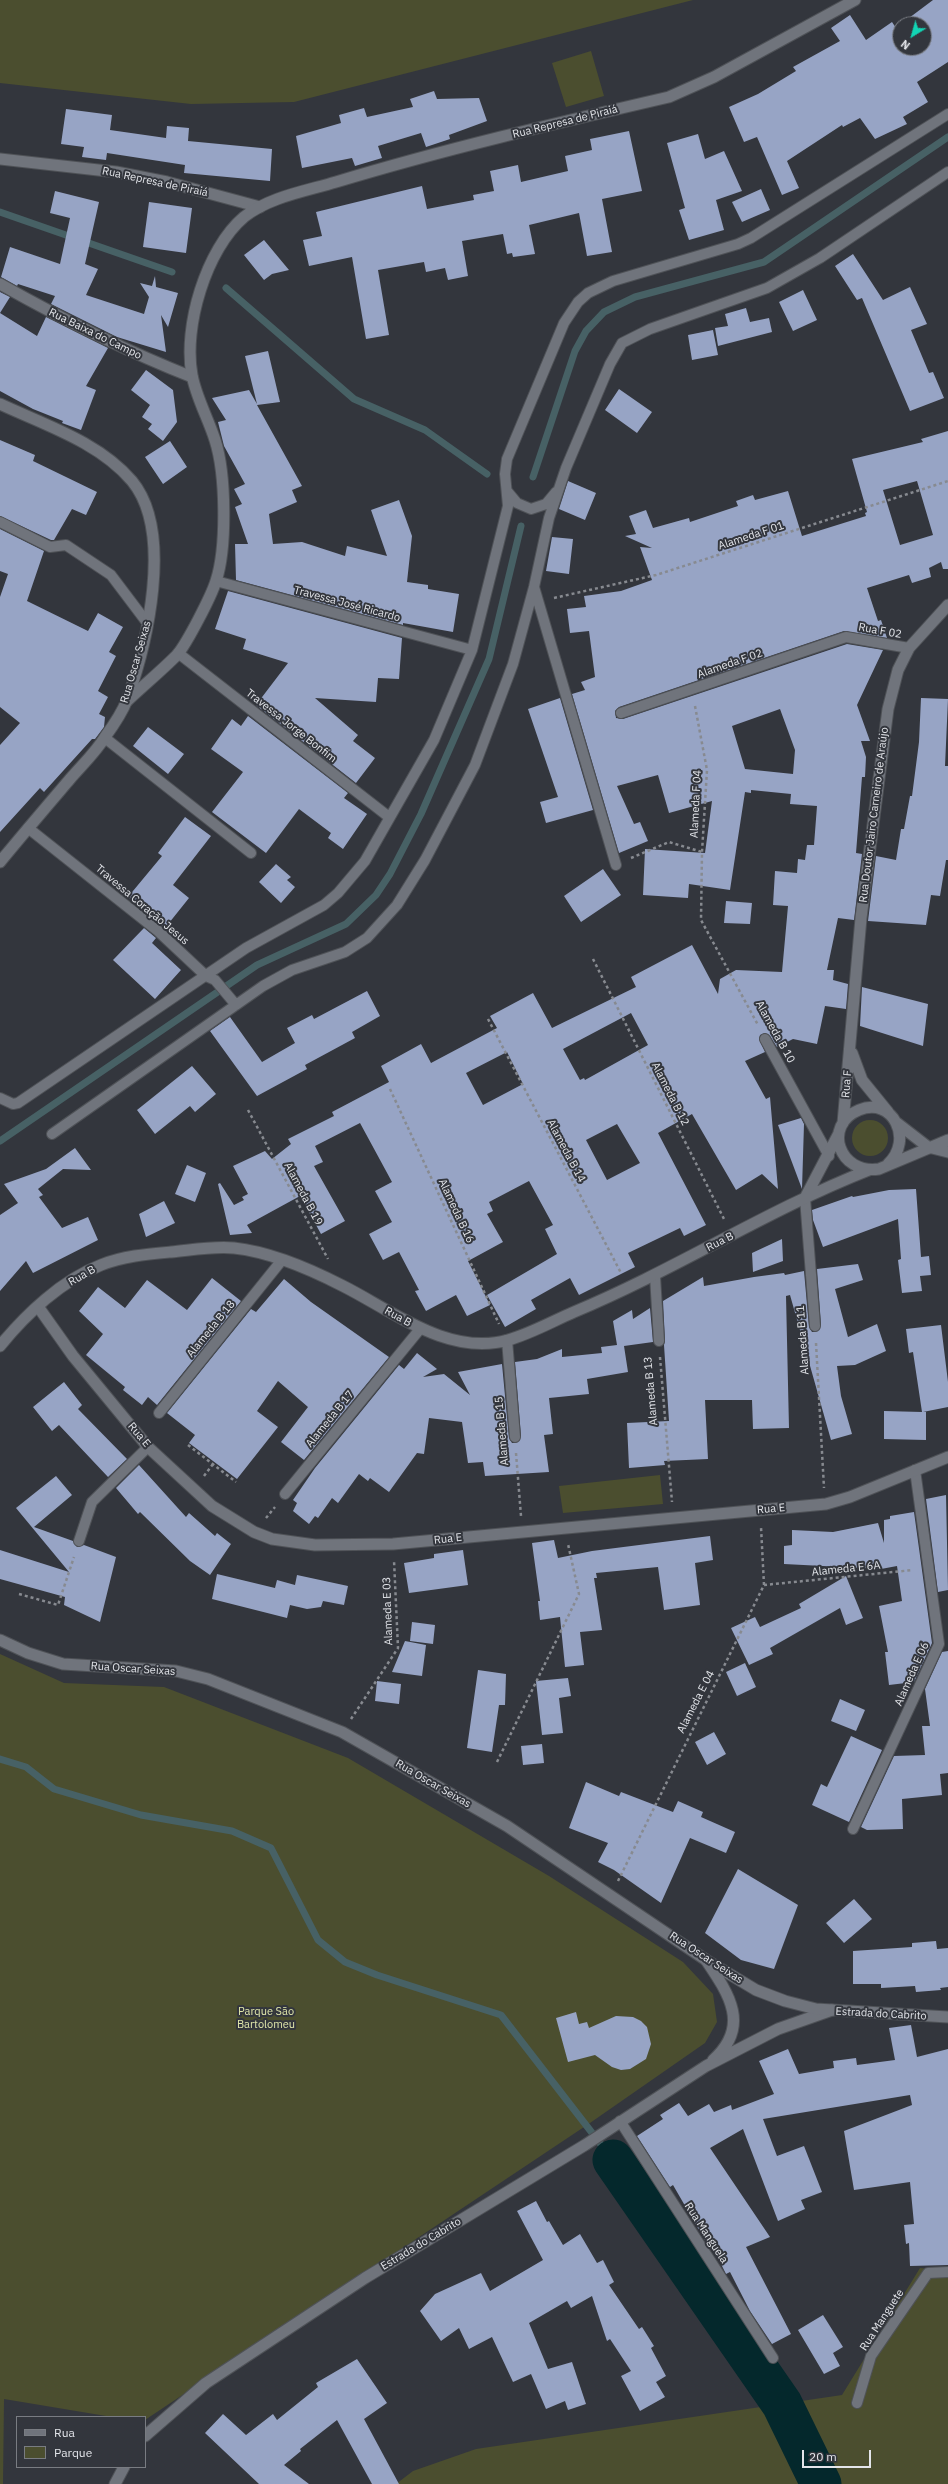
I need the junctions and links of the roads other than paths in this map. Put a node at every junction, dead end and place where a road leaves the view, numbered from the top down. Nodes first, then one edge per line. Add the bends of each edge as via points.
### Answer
1 (856, 0) edge
2 (948, 114) edge
3 (0, 160) edge
4 (948, 172) edge
5 (260, 207) junction
6 (0, 284) edge
7 (192, 377) junction
8 (0, 404) edge
9 (558, 490) junction
10 (507, 491) junction
11 (0, 522) edge
12 (216, 581) junction
13 (534, 587) junction
14 (948, 605) edge
15 (148, 624) junction
16 (846, 637) joint
17 (909, 648) junction
18 (472, 650) junction
19 (178, 653) junction
20 (126, 702) junction
21 (621, 712) dead end
22 (105, 738) junction
23 (389, 817) junction
24 (28, 828) junction
25 (251, 853) dead end
26 (0, 862) edge
27 (616, 865) road end
28 (211, 978) junction
29 (233, 1001) junction
30 (765, 1039) road end
31 (850, 1044) junction
32 (0, 1098) edge
33 (893, 1119) junction
34 (841, 1128) junction
35 (52, 1134) dead end
36 (948, 1140) edge
37 (928, 1147) junction
38 (948, 1152) edge
39 (828, 1156) junction
40 (888, 1164) junction
41 (869, 1170) junction
42 (805, 1198) junction
43 (282, 1260) junction
44 (655, 1276) junction
45 (39, 1308) junction
46 (815, 1326) road end
47 (420, 1329) junction
48 (507, 1340) junction
49 (659, 1341) road end
50 (0, 1346) edge
51 (159, 1413) dead end
52 (515, 1437) road end
53 (148, 1447) junction
54 (948, 1457) edge
55 (915, 1470) junction
56 (285, 1494) road end
57 (79, 1541) dead end
58 (0, 1640) edge
59 (853, 1829) dead end
60 (706, 1960) junction
61 (832, 2010) junction
62 (948, 2017) edge
63 (706, 2066) junction
64 (617, 2123) junction
65 (948, 2272) edge
66 (773, 2358) dead end
67 (857, 2403) dead end
68 (146, 2435) edge
69 (123, 2468) edge
70 (115, 2484) edge

1 - 5 street, Rua Represa de Piraiá via 714,77 669,97 370,172
2 - 10 lane via 752,238 613,281 588,293 570,311 564,323 504,466
3 - 5 street, Rua Represa de Piraiá via 116,172 166,182
4 - 9 lane via 820,258 767,288 650,329 622,343 610,364
5 - 7 street, Rua Represa de Piraiá via 235,227 210,266 194,315 190,341
6 - 7 street, Rua Baixa do Campo via 47,311 142,357
7 - 12 street, Rua Represa de Piraiá via 216,443 222,479 223,523
8 - 15 street, Rua Oscar Seixas via 95,448 115,463 133,482 143,500 156,564
9 - 10 lane via 546,504 531,508 522,506
9 - 13 lane via 549,518
10 - 18 lane via 507,515
11 - 15 lane via 50,547 66,545 111,575
12 - 18 lane, Travessa José Ricardo
12 - 19 street, Rua Represa de Piraiá
13 - 27 lane
13 - 29 lane via 513,664 475,765 425,860 397,905 378,929 354,947 333,957 292,970
14 - 17 street, Rua Doutor Jairo Carneiro de Araújo
15 - 20 street, Rua Oscar Seixas
16 - 17 lane, Rua F 02
16 - 21 lane, Alameda F 02
17 - 31 street, Rua Doutor Jairo Carneiro de Araújo via 898,670 888,709 861,918
18 - 23 lane via 434,740
19 - 20 street, Rua Represa de Piraiá
19 - 23 lane, Travessa Jorge Bonfim
20 - 22 street, Rua Oscar Seixas
22 - 24 street, Rua Oscar Seixas
22 - 25 lane
23 - 28 lane via 365,861 338,893 324,905 246,948
24 - 26 street, Rua Oscar Seixas
24 - 28 lane, Travessa Coração Jesus via 158,931
28 - 29 lane, Travessa Coração Jesus
28 - 32 lane via 18,1103 13,1104
29 - 35 lane
30 - 39 lane, Alameda B 10
31 - 33 street via 862,1080
31 - 34 street, Rua F
33 - 34 street via 880,1110 859,1110 850,1115
33 - 37 street
33 - 40 street via 900,1131 900,1145 895,1158
34 - 39 street
34 - 41 street via 839,1144 842,1154 858,1168
36 - 37 street
37 - 38 street
37 - 40 street
39 - 42 street
40 - 41 street
41 - 42 street, Rua B
42 - 44 street, Rua B
42 - 46 lane, Alameda B 11
43 - 45 street, Rua B via 233,1248 143,1255 102,1264 84,1273 63,1286
43 - 47 street, Rua B via 343,1286
43 - 51 lane, Alameda B 18
44 - 48 street, Rua B
44 - 49 lane, Alameda B 13
45 - 50 street, Rua B
45 - 53 street, Rua E via 73,1356
47 - 48 street, Rua B via 464,1341
47 - 56 lane, Alameda B 17
48 - 52 lane, Alameda B 15
53 - 55 street, Rua E via 212,1506 254,1532 272,1539 315,1545 393,1544 826,1504
53 - 57 lane via 92,1502
54 - 55 street, Rua E
55 - 59 lane, Alameda E 06 via 939,1644
58 - 60 street, Rua Oscar Seixas via 28,1653 63,1664 176,1672 208,1679 342,1732 507,1826
60 - 61 street, Rua Oscar Seixas via 756,1990 796,2004
60 - 63 street, Estrada do Cabrito via 730,1997 734,2020 727,2043
61 - 62 street, Estrada do Cabrito
61 - 63 street, Estrada do Cabrito via 778,2029
63 - 64 street, Estrada do Cabrito
64 - 66 lane, Rua Manguela
64 - 68 street, Estrada do Cabrito via 358,2282 206,2383
65 - 67 lane, Rua Manguete via 928,2273 871,2356
69 - 70 street

